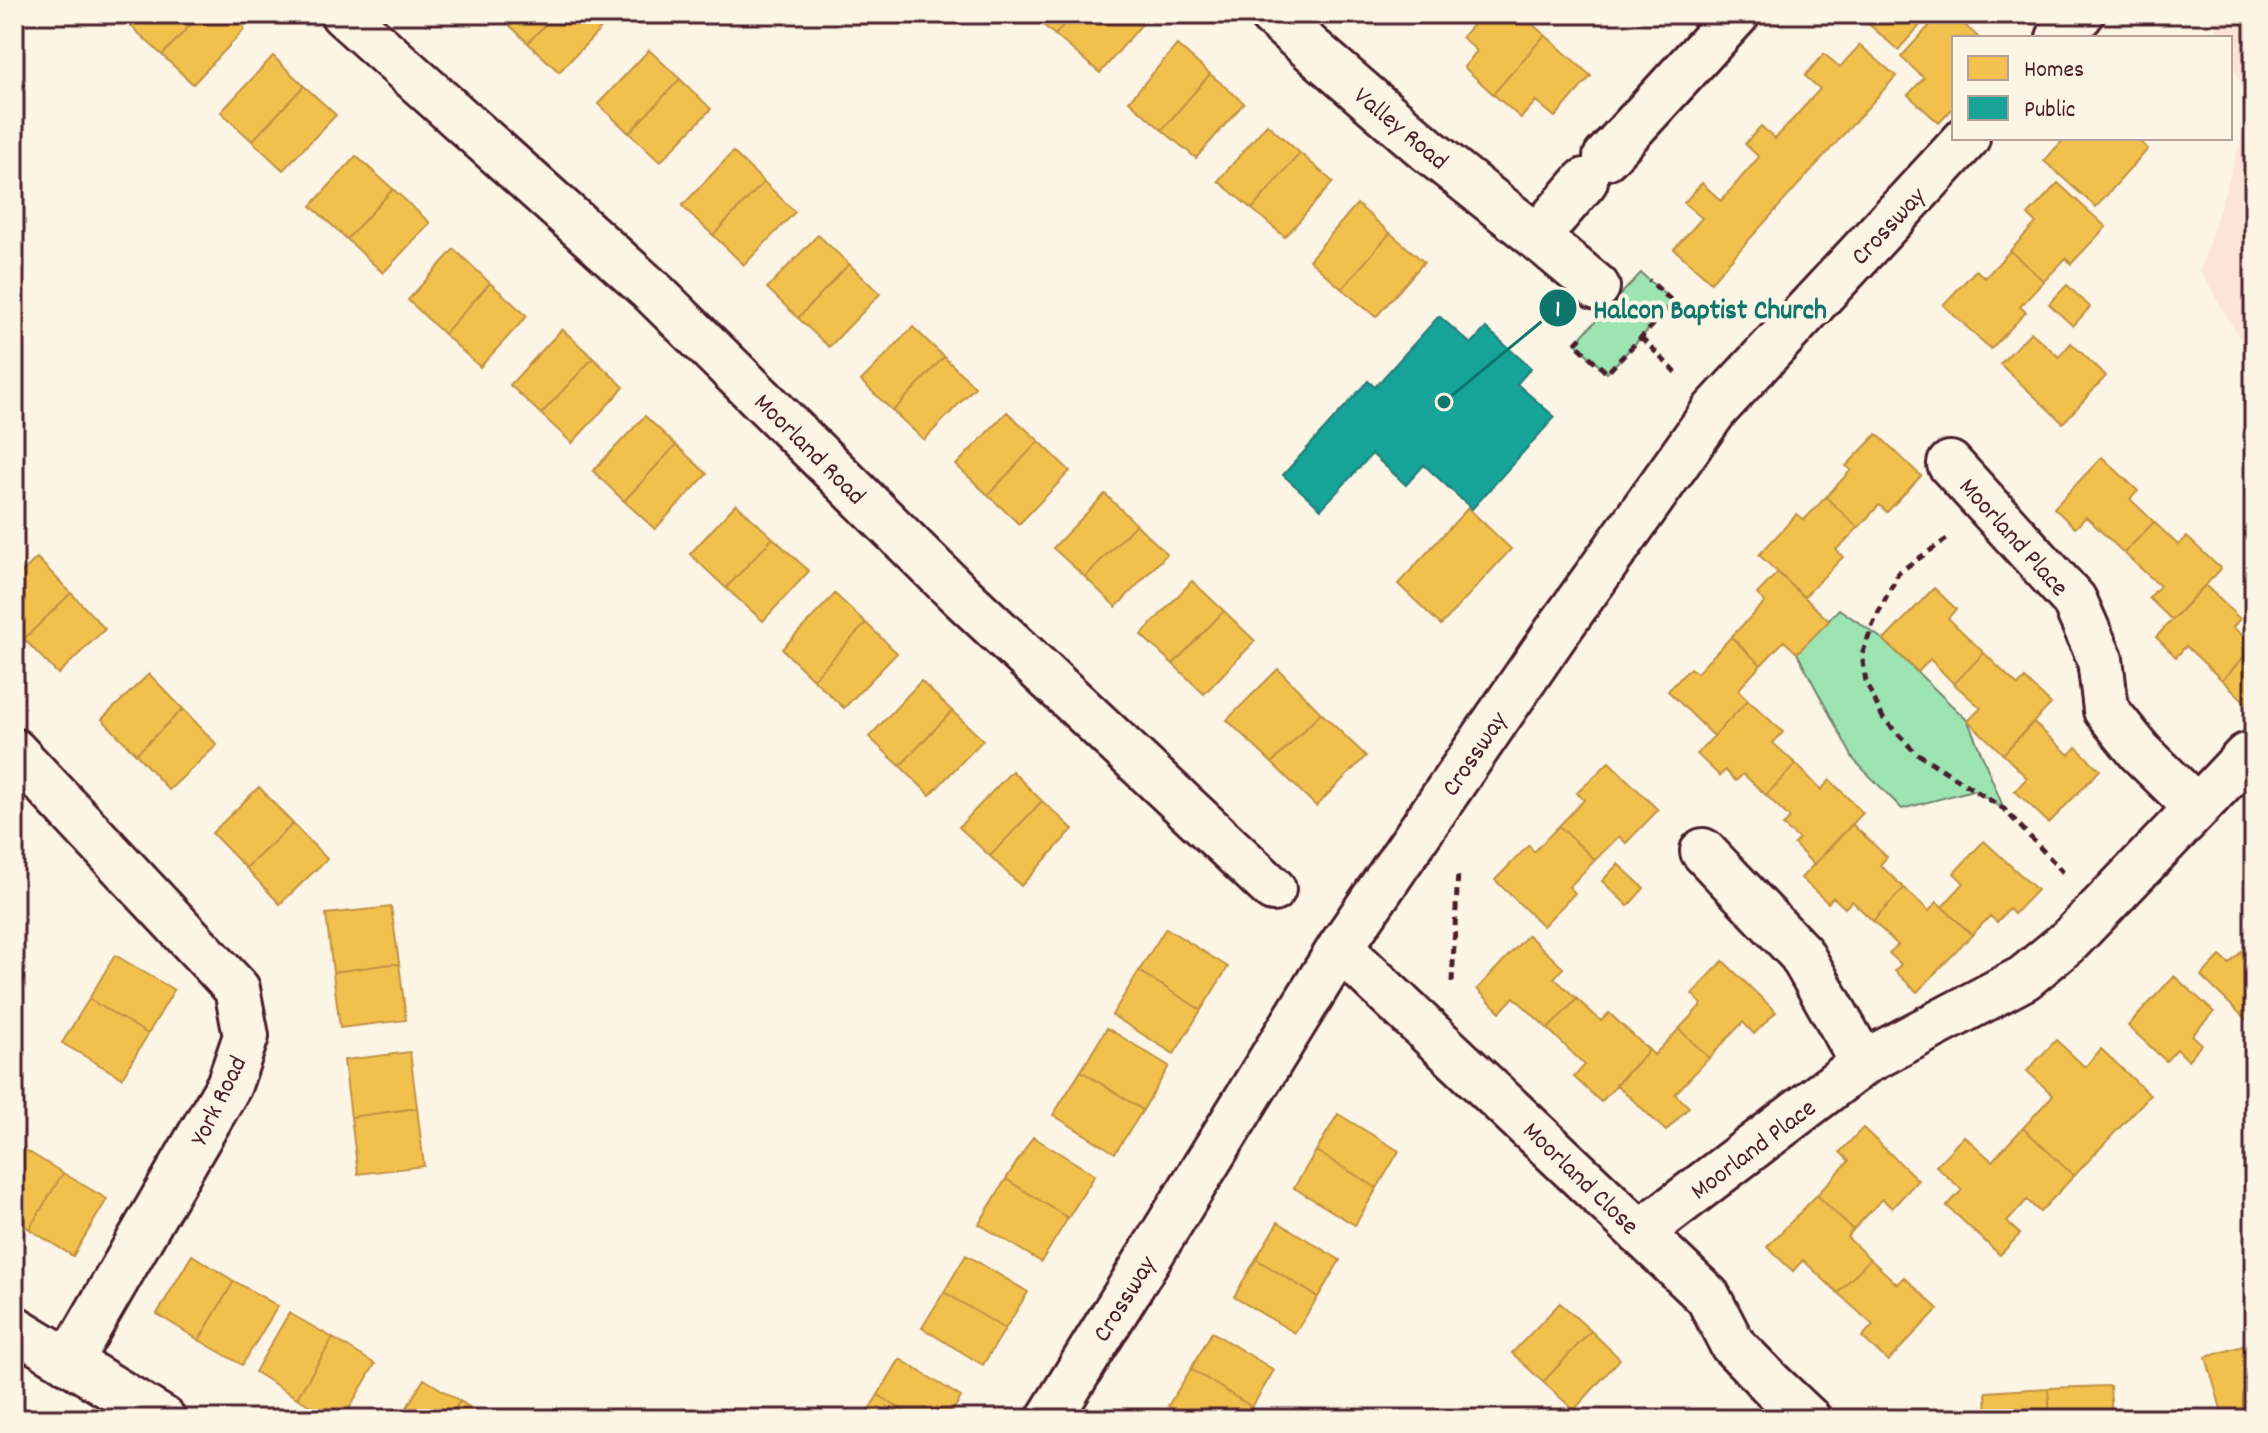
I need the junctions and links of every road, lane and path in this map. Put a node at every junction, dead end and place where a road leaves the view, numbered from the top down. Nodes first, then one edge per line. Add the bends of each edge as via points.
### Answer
1 (343, 14) edge
2 (1271, 14) edge
3 (1737, 14) edge
4 (2081, 14) edge
5 (2061, 36) edge
6 (1965, 140) edge
7 (1537, 237) junction
8 (1597, 287) dead end
9 (1585, 333) dead end
10 (1641, 337) dead end
11 (1950, 464) dead end
12 (1991, 509) junction
13 (14, 751) edge
14 (2246, 756) dead end
15 (2197, 808) junction
16 (1703, 851) dead end
17 (1458, 862) dead end
18 (1273, 889) dead end
19 (2099, 911) junction
20 (1340, 948) junction
21 (1448, 1050) junction
22 (1863, 1063) junction
23 (1640, 1233) junction
24 (14, 1328) edge
25 (69, 1362) junction
26 (163, 1419) edge
27 (1049, 1419) edge
28 (1808, 1419) edge

1 - 18 street, Moorland Road via 654,293 959,594
2 - 7 street, Valley Road
3 - 7 street
4 - 5 street
6 - 20 street, Crossway via 1714,411
7 - 8 street, Valley Road
9 - 10 path via 1575,343 1607,373
11 - 12 street, Moorland Place
12 - 15 street, Moorland Place via 2074,600 2100,659 2106,710
12 - 19 path via 1899,572 1862,655 1866,682 1883,718 1915,752 2004,809
13 - 25 street, York Road via 237,989 246,1036 229,1085
14 - 15 street, Moorland Place
15 - 19 street, Moorland Place
16 - 22 street via 1801,954
17 - 21 path
19 - 22 street, Moorland Place via 2024,978
20 - 21 street, Moorland Close
20 - 27 street, Crossway
21 - 23 street, Moorland Close
22 - 23 street, Moorland Place
23 - 28 street, Moorland Close via 1708,1297 1732,1344
24 - 25 street
25 - 26 street

